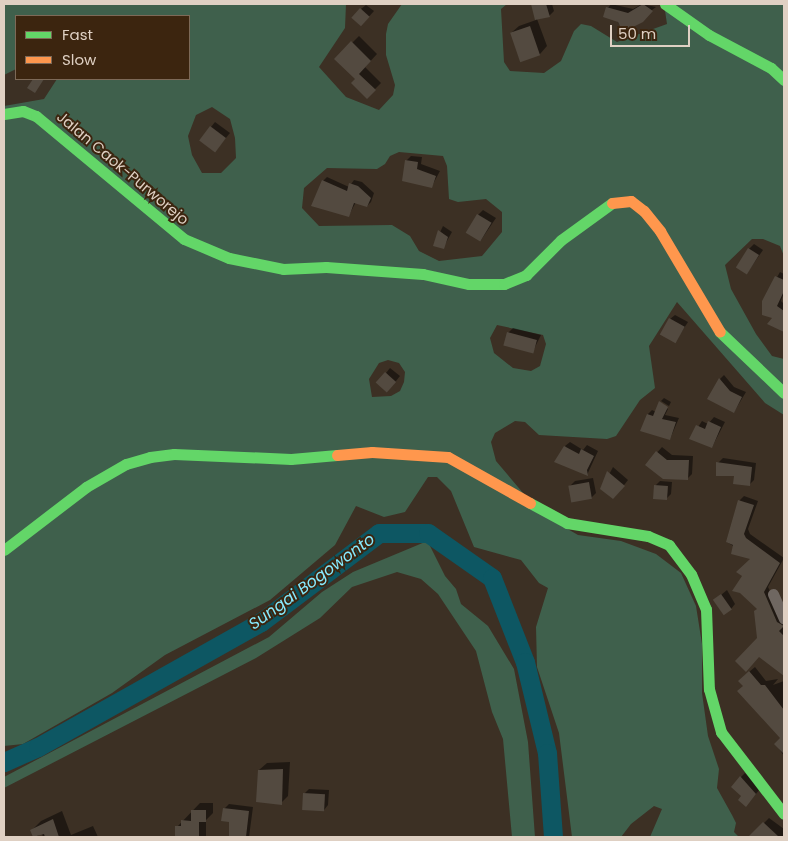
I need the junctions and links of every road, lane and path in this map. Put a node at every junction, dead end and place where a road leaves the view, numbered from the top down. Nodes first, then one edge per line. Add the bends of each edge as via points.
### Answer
1 (665, 4) edge
2 (784, 80) edge
3 (4, 114) edge
4 (784, 392) edge
5 (4, 550) edge
6 (773, 594) dead end
7 (784, 619) edge
8 (784, 814) edge

1 - 2 street via 709,35 771,68
3 - 4 street, Jalan Caok-Purworejo via 23,111 36,116 184,239 229,258 283,269 326,267 423,274 469,284 504,284 526,275 561,240 606,206 615,201 631,200 660,231 716,328
5 - 8 street via 86,487 126,464 150,457 174,454 291,459 372,452 448,457 567,523 648,536 669,545 691,574 706,609 709,689 719,728
6 - 7 street

